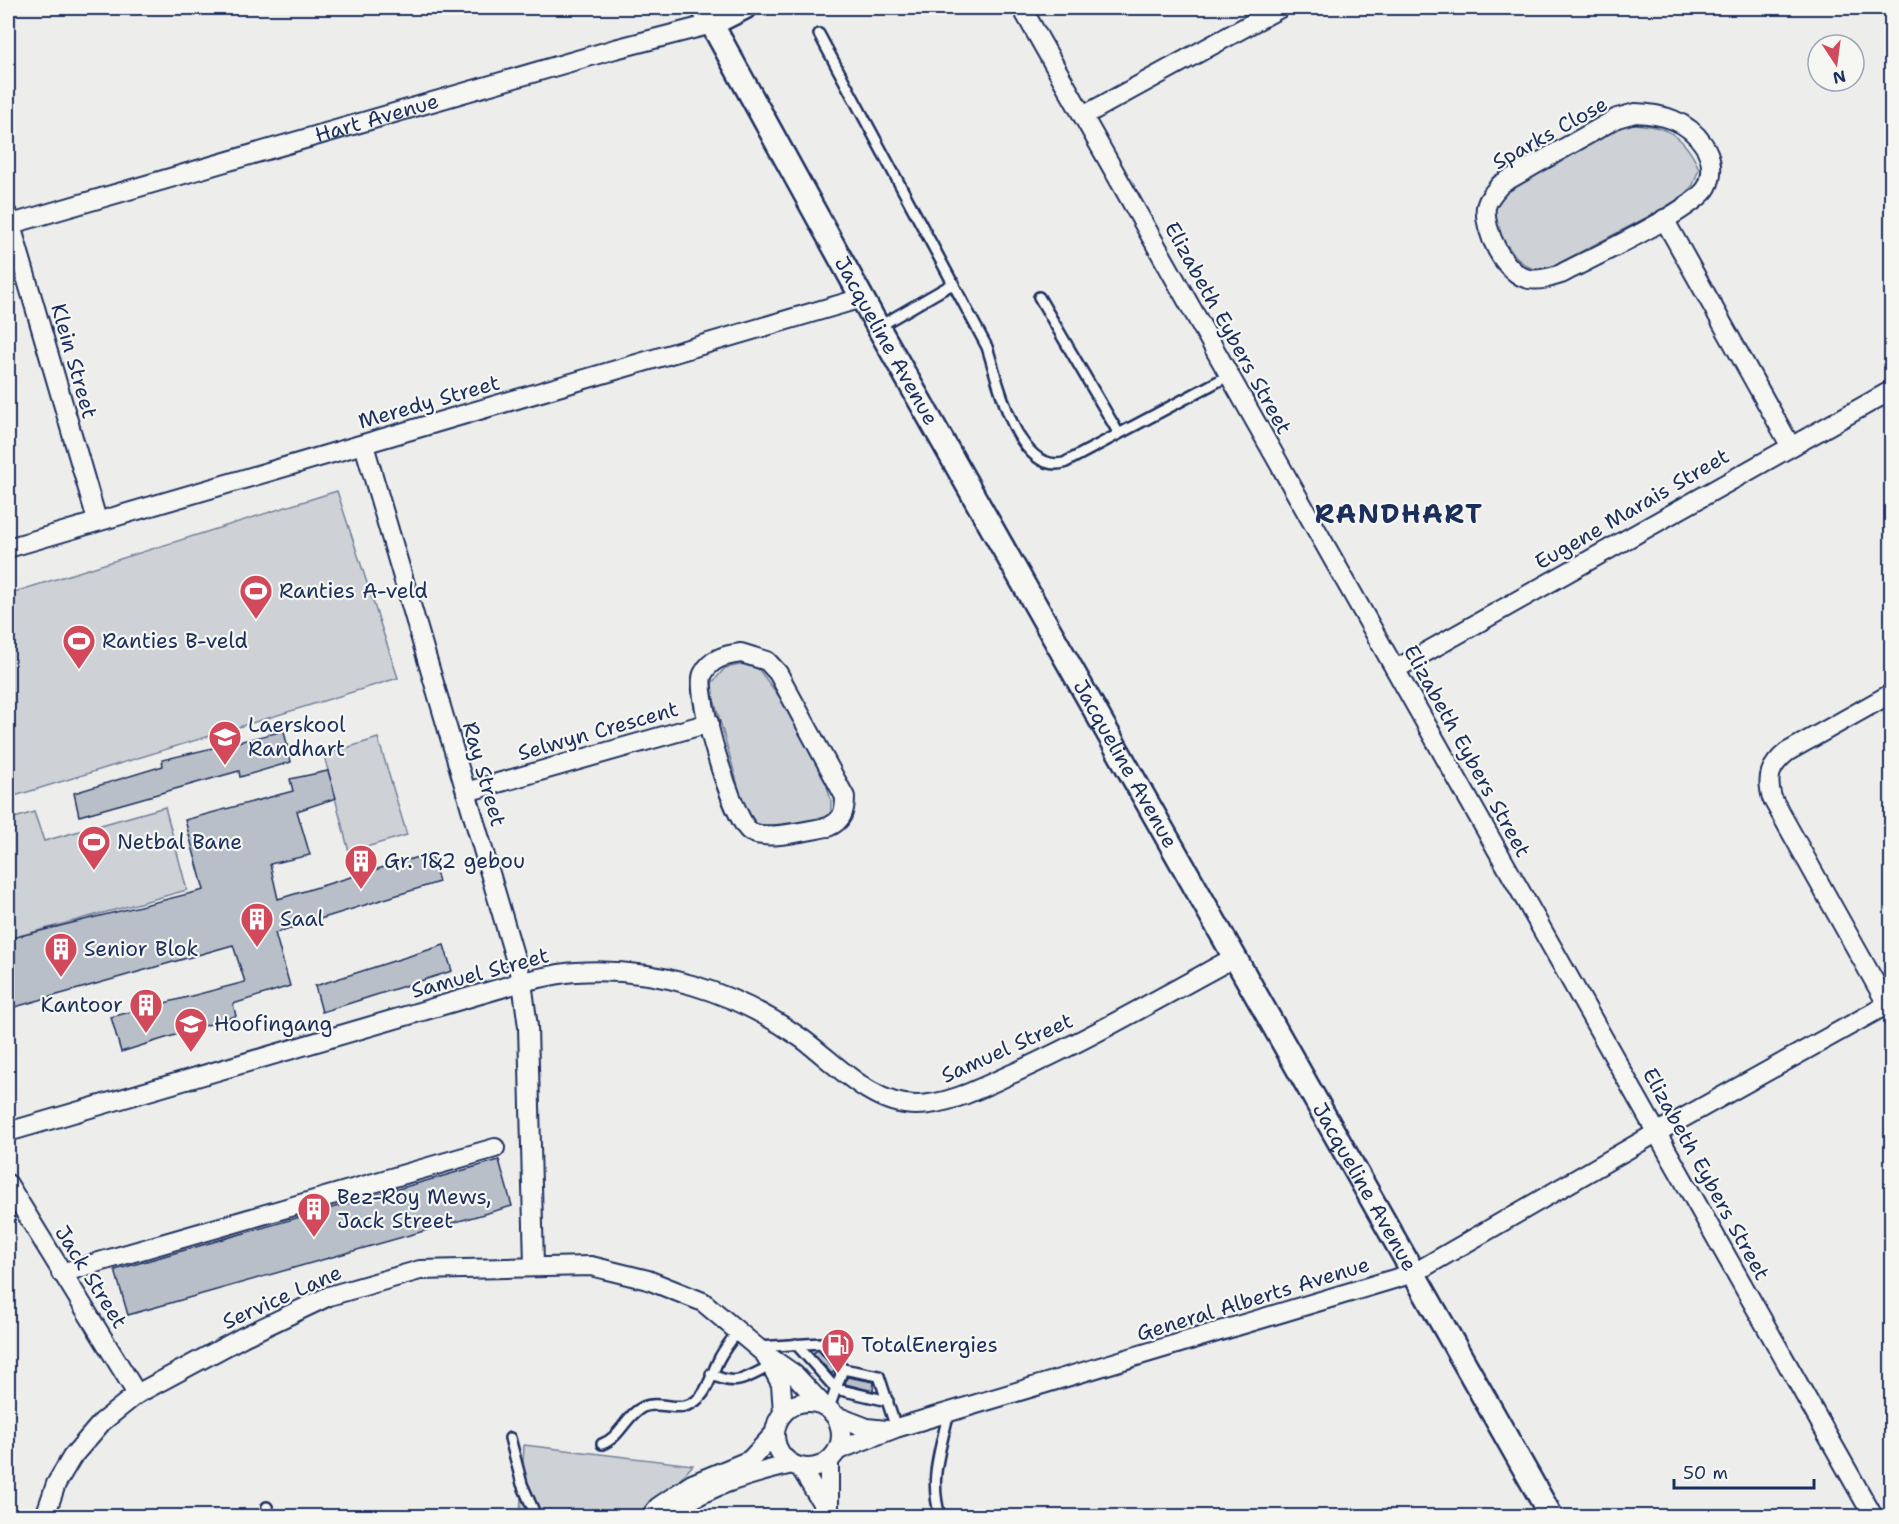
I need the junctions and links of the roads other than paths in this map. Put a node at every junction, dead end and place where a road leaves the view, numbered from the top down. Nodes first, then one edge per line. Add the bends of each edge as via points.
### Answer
1 (744, 8) edge
2 (1022, 8) edge
3 (1280, 8) edge
4 (708, 16) edge
5 (819, 34) dead end
6 (1083, 116) junction
7 (1664, 219) junction
8 (9, 221) edge
9 (954, 283) junction
10 (1039, 297) dead end
11 (862, 298) junction
12 (878, 327) junction
13 (1228, 376) junction
14 (1892, 390) edge
15 (1119, 434) junction
16 (364, 445) junction
17 (1790, 445) junction
18 (97, 520) junction
19 (8, 548) edge
20 (1395, 669) junction
21 (1892, 693) edge
22 (709, 723) junction
23 (466, 792) junction
24 (1235, 957) junction
25 (522, 982) junction
26 (1889, 1003) edge
27 (8, 1132) edge
28 (1656, 1133) junction
29 (495, 1148) dead end
30 (8, 1184) edge
31 (534, 1265) junction
32 (61, 1273) junction
33 (1414, 1274) junction
34 (737, 1332) junction
35 (796, 1344) junction
36 (764, 1356) junction
37 (843, 1369) junction
38 (711, 1374) junction
39 (836, 1389) junction
40 (137, 1394) junction
41 (888, 1401) junction
42 (829, 1410) junction
43 (783, 1412) junction
44 (948, 1414) junction
45 (892, 1429) junction
46 (774, 1434) junction
47 (510, 1438) dead end
48 (602, 1444) dead end
49 (833, 1455) junction
50 (796, 1466) junction
51 (830, 1515) edge
52 (45, 1516) edge
53 (536, 1516) edge
54 (651, 1516) edge
55 (670, 1516) edge
56 (939, 1516) edge
57 (1551, 1516) edge
58 (1873, 1516) edge

1 - 4 street, Hart Avenue
2 - 6 street, Elizabeth Eybers Street
3 - 6 street
4 - 8 street, Hart Avenue via 615,49
4 - 11 street, Jacqueline Avenue
5 - 9 lane
6 - 13 street, Elizabeth Eybers Street
7 - 7 street, Sparks Close via 1561,273 1528,279 1515,273 1504,259 1485,215 1487,204 1501,184 1617,118 1635,113 1674,119 1703,142 1711,161 1707,188 1698,199
7 - 17 street
8 - 18 street, Klein Street
9 - 12 lane
9 - 15 lane via 987,347 1006,412 1042,463 1064,463
10 - 15 lane
11 - 12 street, Jacqueline Avenue
11 - 16 street, Meredy Street
12 - 24 street, Jacqueline Avenue
13 - 15 lane
13 - 20 street, Elizabeth Eybers Street
14 - 17 street, Eugene Marais Street
16 - 18 street, Meredy Street
16 - 23 street, Ray Street
17 - 20 street, Eugene Marais Street
18 - 19 street, Meredy Street
20 - 28 street, Elizabeth Eybers Street
21 - 26 street via 1786,752 1773,763 1768,786
22 - 22 street, Selwyn Crescent via 701,685 708,666 726,655 741,653 767,661 786,685 840,786 845,797 842,817 828,827 780,834 753,833 737,817
22 - 23 street, Selwyn Crescent
23 - 25 street, Ray Street
24 - 25 street, Samuel Street via 1079,1043 959,1096 916,1105 880,1098 800,1037 706,988 660,975 619,972 574,972
24 - 33 street, Jacqueline Avenue
25 - 27 street, Samuel Street
25 - 31 street, Ray Street via 528,1027
26 - 28 street, General Alberts Avenue
28 - 33 street, General Alberts Avenue
28 - 58 street, Elizabeth Eybers Street
29 - 32 street
30 - 32 street, Jack Street
31 - 34 street, Service Lane via 591,1266 648,1280 694,1296
31 - 40 street, Service Lane via 420,1270 329,1296
32 - 40 street, Jack Street
33 - 44 street, General Alberts Avenue
33 - 57 street, Jacqueline Avenue
34 - 36 street, Service Lane
34 - 38 lane
35 - 36 lane
35 - 37 lane via 821,1342
35 - 39 lane
36 - 38 lane via 735,1382
36 - 42 street, Service Lane via 794,1374
36 - 43 street via 783,1394
37 - 39 lane
37 - 41 lane via 880,1377
38 - 48 lane via 706,1391 696,1401 683,1407 643,1407
39 - 41 lane
39 - 42 lane
40 - 52 street, Service Lane via 102,1422 72,1457
41 - 45 lane
42 - 43 street via 802,1402
42 - 45 street via 867,1428
42 - 49 street via 841,1438
43 - 46 street
44 - 45 street, General Alberts Avenue
44 - 56 lane via 934,1475 933,1496
45 - 49 street, General Alberts Avenue
46 - 50 street via 779,1452
46 - 54 street via 750,1460 692,1484
47 - 53 lane via 522,1484
49 - 50 street via 815,1467
49 - 51 street
50 - 51 street
50 - 55 street via 742,1478 691,1500

